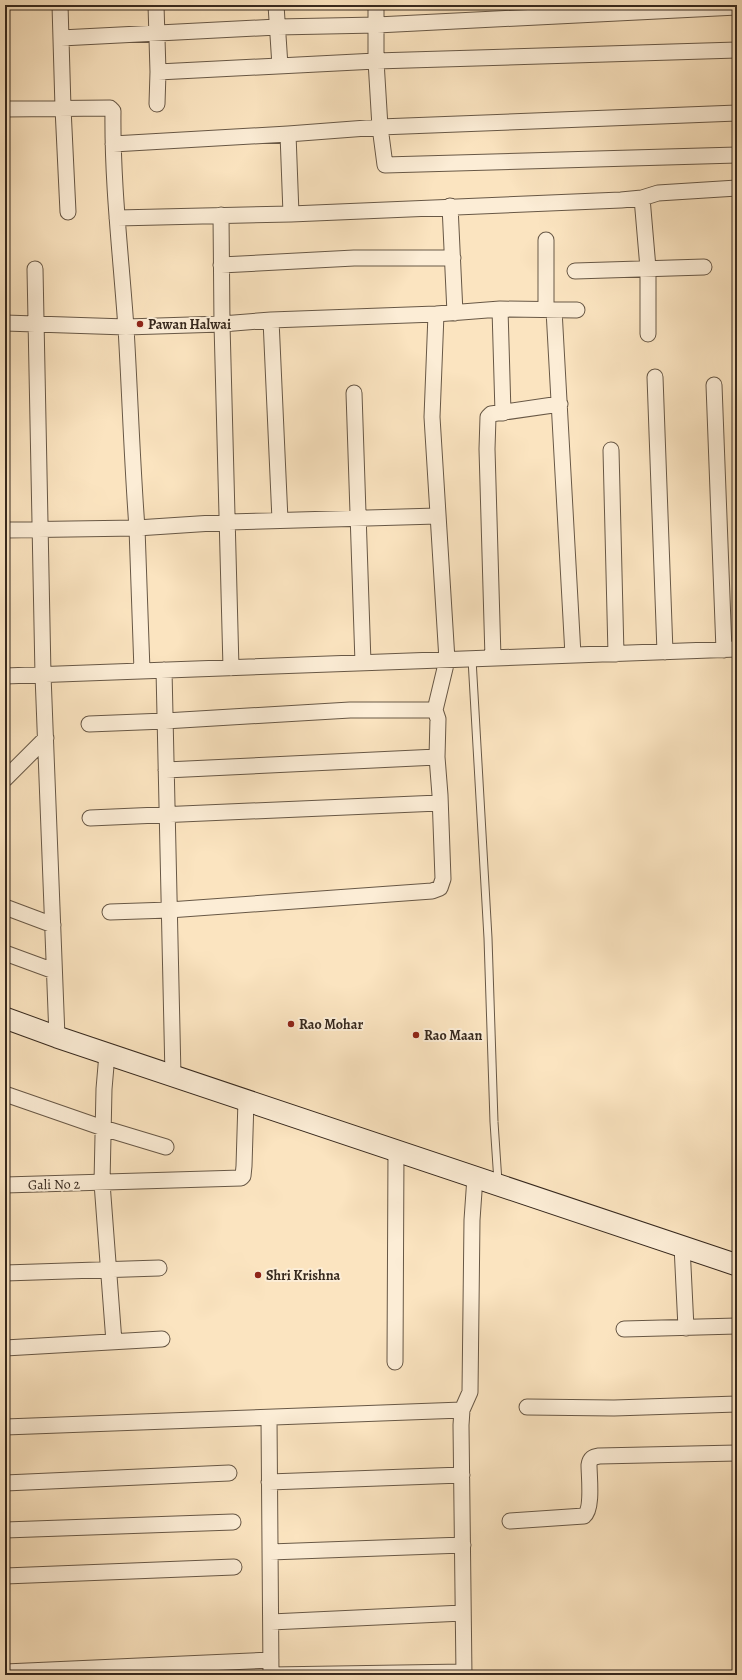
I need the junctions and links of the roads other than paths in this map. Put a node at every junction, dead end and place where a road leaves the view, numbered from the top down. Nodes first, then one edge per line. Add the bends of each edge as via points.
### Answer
1 (60, 5) edge
2 (156, 5) edge
3 (276, 5) edge
4 (376, 5) edge
5 (737, 8) edge
6 (554, 10) edge
7 (377, 25) junction
8 (277, 27) junction
9 (158, 33) junction
10 (61, 38) junction
11 (737, 50) edge
12 (376, 61) junction
13 (280, 66) junction
14 (158, 72) junction
15 (157, 104) dead end
16 (62, 108) junction
17 (5, 110) edge
18 (737, 113) edge
19 (380, 128) junction
20 (288, 134) junction
21 (113, 144) junction
22 (737, 154) edge
23 (737, 188) edge
24 (642, 198) junction
25 (450, 206) junction
26 (68, 212) dead end
27 (291, 214) junction
28 (221, 215) junction
29 (117, 218) junction
30 (546, 240) dead end
31 (453, 258) junction
32 (221, 265) junction
33 (704, 267) dead end
34 (648, 268) junction
35 (35, 269) dead end
36 (575, 271) dead end
37 (500, 309) junction
38 (550, 310) junction
39 (577, 310) dead end
40 (455, 313) junction
41 (436, 314) junction
42 (271, 320) junction
43 (5, 323) edge
44 (36, 323) junction
45 (222, 324) junction
46 (126, 327) junction
47 (648, 334) dead end
48 (655, 377) dead end
49 (714, 385) dead end
50 (354, 392) dead end
51 (560, 404) junction
52 (503, 413) junction
53 (611, 450) dead end
54 (437, 516) junction
55 (359, 518) junction
56 (280, 520) junction
57 (228, 522) junction
58 (137, 528) junction
59 (40, 529) junction
60 (5, 530) edge
61 (731, 649) edge
62 (665, 652) junction
63 (616, 654) junction
64 (573, 655) junction
65 (493, 658) junction
66 (472, 659) junction
67 (447, 660) junction
68 (363, 663) junction
69 (231, 668) junction
70 (164, 670) junction
71 (142, 671) junction
72 (43, 675) junction
73 (5, 676) edge
74 (435, 710) junction
75 (165, 721) junction
76 (89, 724) dead end
77 (46, 738) junction
78 (437, 757) junction
79 (166, 770) junction
80 (5, 779) edge
81 (439, 803) junction
82 (167, 815) junction
83 (90, 818) dead end
84 (5, 907) edge
85 (169, 910) junction
86 (110, 912) dead end
87 (52, 925) junction
88 (5, 953) edge
89 (54, 971) junction
90 (5, 1018) edge
91 (56, 1037) junction
92 (107, 1054) junction
93 (173, 1076) junction
94 (5, 1094) edge
95 (246, 1100) junction
96 (103, 1128) junction
97 (166, 1148) dead end
98 (396, 1150) junction
99 (475, 1177) junction
100 (102, 1183) junction
101 (498, 1184) junction
102 (5, 1185) edge
103 (682, 1246) junction
104 (737, 1264) edge
105 (159, 1268) dead end
106 (110, 1270) junction
107 (5, 1273) edge
108 (737, 1326) edge
109 (686, 1328) junction
110 (624, 1329) dead end
111 (162, 1338) dead end
112 (114, 1342) junction
113 (5, 1348) edge
114 (395, 1362) dead end
115 (737, 1404) edge
116 (527, 1406) dead end
117 (462, 1410) junction
118 (269, 1418) junction
119 (5, 1427) edge
120 (737, 1453) edge
121 (230, 1473) dead end
122 (462, 1475) junction
123 (269, 1482) junction
124 (5, 1483) edge
125 (510, 1521) dead end
126 (233, 1522) dead end
127 (5, 1530) edge
128 (463, 1545) junction
129 (270, 1552) junction
130 (234, 1567) dead end
131 (5, 1576) edge
132 (463, 1613) junction
133 (271, 1622) junction
134 (271, 1670) edge
135 (5, 1672) edge
136 (464, 1673) edge

1 - 10 street
2 - 9 street
3 - 8 street
4 - 7 street
5 - 6 street
6 - 7 street
7 - 8 street
7 - 12 street
8 - 9 street
8 - 13 street
9 - 10 street
9 - 14 street
10 - 16 street
11 - 12 street
12 - 13 street
12 - 19 street
13 - 14 street
14 - 15 street
16 - 17 street
16 - 21 street via 112,109
16 - 26 street
18 - 19 street
19 - 20 street
19 - 22 street via 384,163 387,165
20 - 21 street
20 - 27 street
21 - 29 street
23 - 24 street via 658,193
24 - 25 street
24 - 34 street
25 - 27 street
25 - 31 street
27 - 28 street
28 - 29 street
28 - 32 street
29 - 46 street
30 - 38 street
31 - 32 street via 354,258
31 - 40 street
32 - 45 street
33 - 34 street
34 - 36 street
34 - 47 street
35 - 44 street
37 - 38 street
37 - 40 street
37 - 52 street
38 - 39 street
38 - 51 street
40 - 41 street
41 - 42 street
41 - 54 street via 432,417
42 - 45 street
42 - 56 street
43 - 44 street
44 - 46 street
44 - 59 street
45 - 46 street
45 - 57 street
46 - 58 street
48 - 62 street
49 - 61 street
50 - 55 street
51 - 52 street
51 - 64 street
52 - 65 street via 491,414 487,423
53 - 63 street
54 - 55 street
54 - 67 street
55 - 56 street
55 - 68 street
56 - 57 street
57 - 58 street
57 - 69 street
58 - 59 street
58 - 71 street
59 - 60 street
59 - 72 street
61 - 62 street
62 - 63 street
63 - 64 street
64 - 65 street
65 - 66 street
66 - 67 street
66 - 101 lane via 488,938
67 - 68 street
67 - 74 street
68 - 69 street
69 - 70 street
70 - 71 street
70 - 75 street
71 - 72 street
72 - 73 street
72 - 77 street
74 - 75 street via 350,710
74 - 78 street via 438,719
75 - 76 street
75 - 79 street
77 - 80 street
77 - 87 street
78 - 79 street
78 - 81 street
79 - 82 street
81 - 82 street
81 - 85 street via 442,879 440,888 432,891
82 - 83 street
82 - 85 street
84 - 87 street
85 - 86 street
85 - 93 street
87 - 89 street
88 - 89 street
89 - 91 street
90 - 91 street
91 - 92 street
92 - 93 street
92 - 96 street
93 - 95 street
94 - 96 street
95 - 98 street
95 - 100 street, Gali No 2 via 244,1166 241,1178
96 - 97 street
96 - 100 street
98 - 99 street
98 - 114 street
99 - 101 street
99 - 117 street via 470,1392
100 - 102 street, Gali No 2
100 - 106 street
101 - 103 street
103 - 104 street
103 - 109 street
105 - 106 street
106 - 107 street
106 - 112 street
108 - 109 street
109 - 110 street
111 - 112 street
112 - 113 street
115 - 116 street via 614,1408
117 - 118 street
117 - 122 street
118 - 119 street
118 - 123 street
120 - 125 street via 593,1457 589,1465 587,1514
121 - 124 street
122 - 123 street
122 - 128 street
123 - 129 street
126 - 127 street
128 - 129 street
128 - 132 street
129 - 133 street
130 - 131 street
132 - 133 street
132 - 136 street
133 - 134 street
134 - 135 street
134 - 136 street

